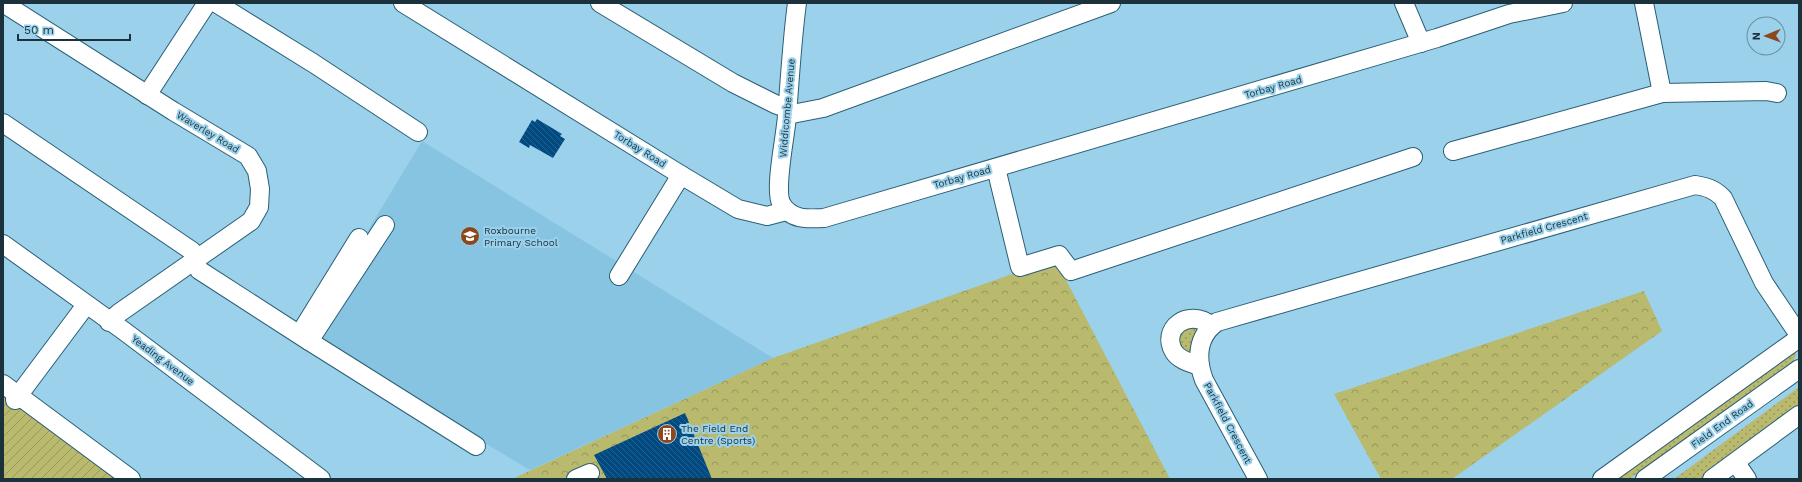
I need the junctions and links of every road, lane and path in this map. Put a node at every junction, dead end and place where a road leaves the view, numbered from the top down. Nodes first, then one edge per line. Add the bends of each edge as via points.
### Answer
1 (3, 3) edge
2 (403, 3) edge
3 (600, 3) edge
4 (797, 3) edge
5 (1111, 3) edge
6 (1404, 3) edge
7 (1563, 3) edge
8 (1644, 3) edge
9 (218, 4) edge
10 (1507, 9) edge
11 (1421, 43) junction
12 (1777, 93) dead end
13 (147, 94) junction
14 (1662, 94) junction
15 (787, 111) junction
16 (3, 123) edge
17 (418, 132) dead end
18 (1453, 150) dead end
19 (1413, 157) dead end
20 (996, 168) junction
21 (680, 175) junction
22 (786, 211) junction
23 (385, 225) dead end
24 (359, 238) dead end
25 (3, 244) edge
26 (196, 260) junction
27 (619, 276) dead end
28 (86, 305) junction
29 (109, 322) junction
30 (1212, 326) junction
31 (1799, 335) edge
32 (304, 338) junction
33 (1799, 338) edge
34 (1199, 366) junction
35 (1799, 368) edge
36 (3, 384) edge
37 (17, 398) junction
38 (1799, 415) edge
39 (476, 446) dead end
40 (1736, 463) junction
41 (131, 479) edge
42 (321, 479) edge
43 (1258, 479) edge
44 (1602, 479) edge
45 (1645, 479) edge
46 (1712, 479) edge
47 (1747, 479) edge

1 - 13 street, Waverley Road
2 - 21 street, Torbay Road
3 - 15 street via 733,83
4 - 15 street, Widdicombe Avenue
5 - 15 street via 823,108
6 - 11 street
7 - 10 street, Torbay Road
8 - 14 street
9 - 13 street
9 - 17 street
10 - 11 street, Torbay Road
11 - 20 street, Torbay Road
12 - 14 street via 1766,91
13 - 26 street, Waverley Road via 248,156 257,171 259,207 251,221
14 - 18 street
15 - 22 street, Widdicombe Avenue via 779,188 781,202
16 - 26 street via 192,251
19 - 20 street via 1070,271 1059,254 1020,266
20 - 22 street, Torbay Road via 824,218 794,217
21 - 22 street, Torbay Road via 738,209 767,216
21 - 27 street
23 - 32 street
24 - 32 street
25 - 28 street, Yeading Avenue
26 - 29 street, Waverley Road
26 - 32 street via 199,270
28 - 29 street, Yeading Avenue
28 - 37 street
29 - 42 street, Yeading Avenue
30 - 31 street, Parkfield Crescent via 1217,322 1695,185 1716,191 1723,198 1764,283
30 - 34 street, Parkfield Crescent via 1203,337
30 - 34 street via 1205,320 1189,318 1174,327 1172,344 1175,353 1181,359
32 - 39 street
33 - 44 street
34 - 43 street, Parkfield Crescent via 1204,380
35 - 45 street, Field End Road
36 - 37 street
37 - 41 street
38 - 40 street
40 - 46 street
40 - 47 street

